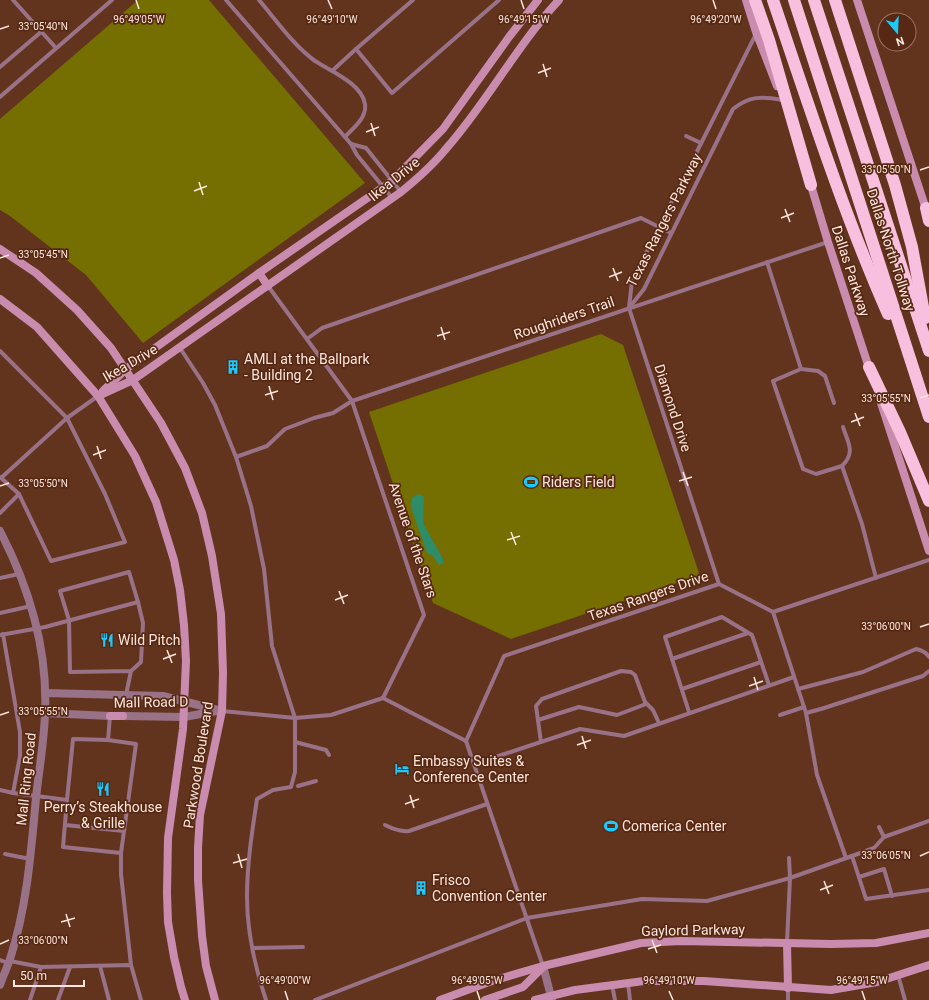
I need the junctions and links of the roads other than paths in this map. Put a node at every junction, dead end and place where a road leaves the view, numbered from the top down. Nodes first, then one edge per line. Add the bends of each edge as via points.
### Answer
1 (13, 0) edge
2 (112, 0) edge
3 (226, 0) edge
4 (259, 0) edge
5 (413, 0) edge
6 (499, 0) edge
7 (538, 0) edge
8 (559, 0) edge
9 (746, 0) edge
10 (755, 0) edge
11 (773, 0) edge
12 (794, 0) edge
13 (814, 0) edge
14 (835, 0) edge
15 (857, 0) edge
16 (41, 32) junction
17 (756, 32) junction
18 (56, 48) junction
19 (356, 49) junction
20 (0, 67) edge
21 (332, 71) junction
22 (0, 97) edge
23 (782, 100) junction
24 (686, 136) dead end
25 (345, 137) junction
26 (701, 143) junction
27 (351, 144) junction
28 (392, 181) junction
29 (811, 186) junction
30 (383, 188) junction
31 (401, 192) junction
32 (392, 199) junction
33 (928, 212) edge
34 (929, 221) edge
35 (659, 227) junction
36 (671, 233) junction
37 (828, 242) junction
38 (0, 249) edge
39 (767, 262) junction
40 (259, 273) junction
41 (268, 286) junction
42 (0, 299) edge
43 (629, 308) junction
44 (307, 339) junction
45 (929, 340) edge
46 (180, 348) junction
47 (0, 351) edge
48 (929, 351) edge
49 (869, 367) junction
50 (126, 369) junction
51 (801, 369) junction
52 (916, 378) junction
53 (133, 380) junction
54 (98, 396) junction
55 (352, 401) junction
56 (834, 403) dead end
57 (929, 417) edge
58 (67, 418) junction
59 (843, 427) dead end
60 (236, 457) junction
61 (842, 466) junction
62 (1, 477) edge
63 (20, 494) junction
64 (929, 501) edge
65 (0, 513) edge
66 (0, 531) edge
67 (929, 551) edge
68 (929, 560) edge
69 (21, 574) junction
70 (0, 578) edge
71 (876, 578) junction
72 (719, 584) junction
73 (138, 602) junction
74 (31, 606) junction
75 (773, 612) junction
76 (0, 613) edge
77 (69, 620) junction
78 (37, 628) junction
79 (748, 633) junction
80 (2, 634) edge
81 (929, 657) edge
82 (672, 659) junction
83 (761, 662) junction
84 (132, 670) junction
85 (929, 671) edge
86 (794, 677) junction
87 (769, 685) junction
88 (682, 688) junction
89 (798, 689) junction
90 (45, 693) junction
91 (126, 695) junction
92 (383, 698) junction
93 (184, 702) junction
94 (646, 704) junction
95 (804, 707) junction
96 (222, 711) junction
97 (689, 712) junction
98 (806, 712) junction
99 (45, 713) junction
100 (780, 715) dead end
101 (110, 716) junction
102 (122, 716) joint
103 (184, 716) junction
104 (295, 718) junction
105 (538, 720) junction
106 (659, 723) junction
107 (108, 740) junction
108 (466, 741) junction
109 (295, 742) junction
110 (541, 742) junction
111 (329, 755) dead end
112 (474, 764) junction
113 (316, 781) dead end
114 (298, 786) dead end
115 (0, 790) edge
116 (13, 793) junction
117 (36, 796) junction
118 (67, 800) junction
119 (487, 804) junction
120 (929, 821) edge
121 (65, 825) junction
122 (385, 825) dead end
123 (879, 827) dead end
124 (124, 831) junction
125 (884, 837) junction
126 (121, 853) junction
127 (5, 854) dead end
128 (852, 856) junction
129 (789, 858) dead end
130 (846, 858) junction
131 (30, 859) junction
132 (859, 877) junction
133 (790, 878) junction
134 (929, 890) edge
135 (892, 896) junction
136 (527, 918) junction
137 (929, 932) edge
138 (787, 943) junction
139 (303, 947) dead end
140 (253, 948) junction
141 (0, 960) edge
142 (9, 962) junction
143 (131, 965) junction
144 (929, 965) edge
145 (100, 966) junction
146 (543, 966) junction
147 (41, 967) junction
148 (70, 967) junction
149 (898, 975) junction
150 (628, 983) junction
151 (612, 984) junction
152 (0, 985) edge
153 (788, 988) junction
154 (552, 998) edge
155 (30, 1000) edge
156 (58, 1000) edge
157 (109, 1000) edge
158 (141, 1000) edge
159 (185, 1000) edge
160 (215, 1000) edge
161 (266, 1000) edge
162 (315, 1000) edge
163 (440, 1000) edge
164 (485, 1000) edge
165 (535, 1000) edge
166 (615, 1000) edge
167 (630, 1000) edge
168 (788, 1000) edge
169 (905, 1000) edge

1 - 16 lane
2 - 18 lane
3 - 25 lane
4 - 21 lane via 298,46
5 - 19 lane
6 - 19 lane via 392,93
7 - 28 main road, Ikea Drive via 443,129
8 - 31 main road, Ikea Drive via 527,37 450,144 428,169
9 - 17 main road, Dallas Parkway
10 - 29 highway
11 - 52 highway via 835,184
12 - 52 highway, Dallas North Tollway
13 - 48 highway, Dallas North Tollway
14 - 45 highway via 904,217
15 - 33 main road
16 - 18 lane
16 - 20 lane
17 - 23 main road, Dallas Parkway
17 - 26 lane, Texas Rangers Parkway
18 - 22 lane
19 - 21 lane
21 - 25 lane via 362,94 365,103 365,111 360,121
23 - 29 main road, Dallas Parkway
23 - 36 lane, Texas Rangers Parkway via 755,98 741,102 733,109
24 - 26 lane
25 - 27 lane
26 - 35 lane, Texas Rangers Parkway
27 - 28 lane via 366,148
27 - 30 lane
28 - 30 main road, Ikea Drive
28 - 31 lane
29 - 37 main road, Dallas Parkway
30 - 32 lane
30 - 40 main road, Ikea Drive
31 - 32 main road, Ikea Drive
32 - 41 main road, Ikea Drive
33 - 34 highway
35 - 36 lane
35 - 43 lane, Texas Rangers Parkway via 632,282
35 - 44 lane via 641,218 322,328
36 - 43 lane, Texas Rangers Parkway via 644,289
37 - 39 lane, Roughriders Trail
37 - 49 main road, Dallas Parkway
38 - 50 main road, Parkwood Boulevard via 36,273 77,310
39 - 43 lane, Roughriders Trail
39 - 51 lane
40 - 41 main road
40 - 50 main road, Ikea Drive
41 - 44 lane, Avenue of the Stars
41 - 46 main road, Ikea Drive
42 - 54 main road, Parkwood Boulevard via 37,327
43 - 55 lane, Roughriders Trail
43 - 72 lane, Diamond Drive
44 - 55 lane, Avenue of the Stars
46 - 53 main road, Ikea Drive
46 - 60 lane via 215,405
47 - 58 lane
49 - 64 highway
49 - 67 main road, Dallas Parkway
50 - 53 main road, Parkwood Boulevard
50 - 54 main road, Ikea Drive
51 - 56 lane via 818,371 825,376
51 - 61 lane via 773,381 803,468 816,474
52 - 57 highway, Dallas North Tollway
53 - 54 main road, Ikea Drive
53 - 96 main road, Parkwood Boulevard via 161,422 185,468 202,513 221,614
54 - 58 lane
54 - 93 main road, Parkwood Boulevard via 135,456 156,502 174,560 184,625
55 - 60 lane, Roughriders Trail via 334,413 285,429 267,446
55 - 92 lane, Avenue of the Stars via 424,615
58 - 62 lane
58 - 63 lane via 105,494 125,542 51,561
59 - 61 lane via 850,452 849,459
60 - 104 lane via 251,506 264,569 272,646
61 - 71 lane via 862,524
62 - 63 lane
63 - 65 lane
66 - 69 street, Mall Ring Road
68 - 71 lane
69 - 70 lane
69 - 74 street, Mall Ring Road
71 - 75 lane
72 - 75 lane, Texas Rangers Drive
72 - 108 lane, Texas Rangers Drive via 504,656
73 - 77 lane
73 - 77 lane via 129,572 60,591
73 - 84 lane via 143,623 141,662
74 - 76 lane
74 - 78 street, Mall Ring Road
75 - 86 lane
77 - 78 lane
77 - 84 lane via 70,672
78 - 80 lane
78 - 90 street, Mall Ring Road
79 - 82 lane
79 - 82 lane via 722,617 665,637
79 - 83 lane via 752,635
80 - 116 lane via 20,732 20,756
81 - 89 lane via 922,650 916,649 863,672
82 - 88 lane
83 - 87 lane
83 - 88 lane
84 - 91 lane
85 - 98 lane via 923,676
86 - 87 lane
86 - 89 lane
87 - 97 lane
88 - 97 lane
89 - 95 lane
90 - 91 street, Mall Road D
90 - 99 street, Mall Ring Road
91 - 93 street, Mall Road D via 163,696
92 - 104 lane via 331,715
92 - 108 lane
93 - 96 street, Mall Road D
93 - 103 main road, Parkwood Boulevard
94 - 105 lane via 617,715 579,707
94 - 105 lane via 635,675 621,671 542,699 536,706
94 - 106 lane via 653,710
95 - 98 lane
95 - 100 lane
96 - 103 street, Mall Road D
96 - 104 lane
96 - 160 main road, Parkwood Boulevard via 200,815 198,848 202,936 206,966
97 - 106 lane
98 - 130 lane via 817,775
99 - 101 street, Mall Road D
99 - 117 street, Mall Ring Road
101 - 102 main road, Mall Road D
101 - 107 lane
102 - 103 street, Mall Road D
103 - 159 main road, Parkwood Boulevard via 168,838 167,893 168,922
104 - 109 lane
105 - 110 lane
106 - 110 lane via 624,736 580,729
107 - 118 lane via 73,739
107 - 124 lane via 136,744
108 - 112 lane
109 - 111 lane via 326,750
109 - 140 lane via 295,772 291,787 273,790 257,799 249,854 247,898
110 - 112 lane
112 - 119 lane
113 - 114 lane
115 - 116 lane
116 - 117 lane
117 - 118 lane
117 - 131 street, Mall Ring Road
118 - 121 lane
119 - 122 lane via 409,831
119 - 136 lane
120 - 125 lane
121 - 124 lane
121 - 126 lane via 63,847
123 - 125 lane
124 - 126 lane
125 - 128 lane via 874,848
126 - 143 lane
127 - 131 lane
128 - 130 lane
128 - 132 lane
129 - 133 lane
130 - 133 lane
131 - 142 street, Mall Ring Road via 24,902
132 - 135 lane via 866,899
132 - 135 lane via 884,870
133 - 136 lane via 707,901 642,899
133 - 138 lane
134 - 135 lane
136 - 146 lane
136 - 162 lane
137 - 138 main road, Gaylord Parkway via 876,943
138 - 146 main road, Gaylord Parkway via 641,942
138 - 153 main road
139 - 140 lane
140 - 161 lane
141 - 142 lane
142 - 147 lane
142 - 152 street, Mall Ring Road
143 - 145 lane
143 - 158 lane
144 - 149 main road
145 - 148 lane
145 - 157 lane
146 - 154 street
146 - 163 main road, Gaylord Parkway
146 - 164 main road via 522,987
147 - 148 lane
147 - 155 lane
148 - 156 lane
149 - 153 main road via 877,982 831,990
149 - 169 lane
150 - 151 main road
150 - 153 main road via 704,981
150 - 167 lane
151 - 154 main road via 575,990
151 - 166 lane
153 - 168 lane
154 - 165 main road

